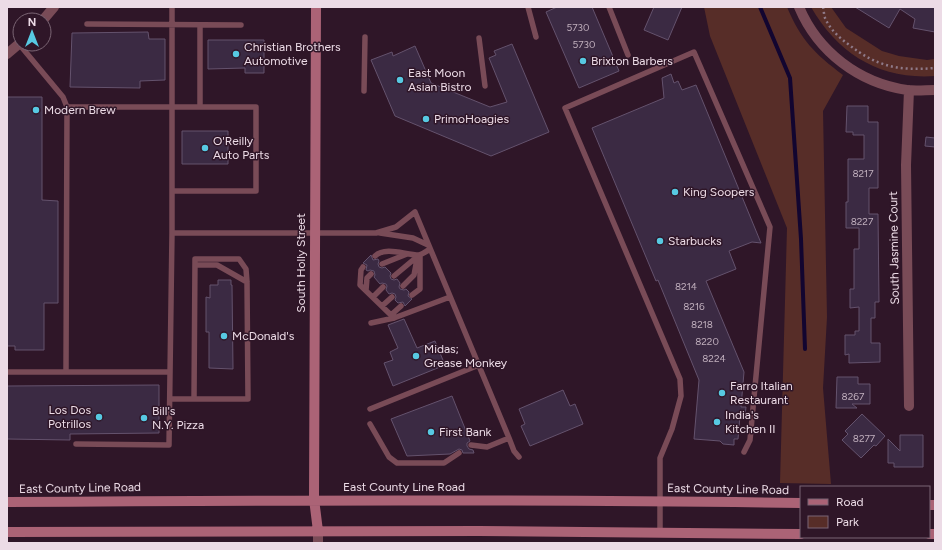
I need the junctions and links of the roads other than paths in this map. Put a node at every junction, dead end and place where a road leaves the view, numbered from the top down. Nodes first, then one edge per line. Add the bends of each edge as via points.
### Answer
1 (172, 7) edge
2 (316, 7) edge
3 (528, 7) edge
4 (609, 7) edge
5 (799, 7) edge
6 (87, 24) dead end
7 (172, 25) junction
8 (200, 25) junction
9 (241, 25) dead end
10 (364, 37) dead end
11 (536, 37) dead end
12 (479, 38) dead end
13 (26, 52) edge
14 (628, 55) dead end
15 (485, 86) dead end
16 (909, 90) junction
17 (935, 90) edge
18 (364, 91) dead end
19 (67, 107) junction
20 (172, 107) junction
21 (200, 107) junction
22 (172, 191) junction
23 (315, 232) junction
24 (172, 233) junction
25 (376, 233) junction
26 (429, 247) junction
27 (409, 254) junction
28 (375, 256) dead end
29 (419, 256) junction
30 (382, 264) dead end
31 (195, 265) junction
32 (363, 267) dead end
33 (371, 274) dead end
34 (394, 276) dead end
35 (247, 282) junction
36 (403, 286) dead end
37 (383, 287) dead end
38 (366, 290) junction
39 (412, 295) dead end
40 (392, 296) dead end
41 (373, 297) junction
42 (450, 297) junction
43 (382, 306) junction
44 (401, 306) dead end
45 (392, 317) junction
46 (372, 323) dead end
47 (479, 365) junction
48 (7, 372) edge
49 (66, 372) junction
50 (170, 372) junction
51 (170, 399) junction
52 (194, 399) junction
53 (908, 406) dead end
54 (370, 409) dead end
55 (370, 424) dead end
56 (509, 438) junction
57 (76, 444) dead end
58 (471, 445) dead end
59 (744, 452) dead end
60 (458, 453) dead end
61 (518, 457) dead end
62 (314, 499) junction
63 (660, 501) junction
64 (7, 502) edge
65 (800, 503) edge
66 (7, 532) edge
67 (318, 532) junction
68 (660, 534) junction
69 (800, 534) edge
70 (318, 543) edge

1 - 7 lane
2 - 23 main road, South Holly Street
3 - 11 lane
4 - 14 lane
5 - 16 street via 815,35 847,67 866,78 893,88
6 - 7 lane
7 - 8 lane
7 - 20 lane
8 - 9 lane
8 - 21 lane
10 - 18 lane
12 - 15 lane
13 - 19 lane via 63,97
16 - 17 street
16 - 53 street, South Jasmine Court via 906,165
19 - 20 lane
19 - 49 lane
20 - 21 lane
20 - 22 lane
21 - 22 lane via 256,107 256,191
22 - 24 lane
23 - 24 lane
23 - 25 lane
23 - 62 main road, South Holly Street
24 - 50 lane
25 - 26 lane via 413,238
25 - 26 lane via 396,227 415,212
26 - 29 lane
26 - 42 lane
27 - 28 lane via 385,251
27 - 29 lane
27 - 30 lane
29 - 34 lane
29 - 36 lane via 414,275
29 - 39 lane via 420,289
31 - 35 lane via 217,265
31 - 35 lane via 195,259 239,259 246,269
31 - 52 lane
32 - 38 lane via 360,285
33 - 38 lane via 367,278
35 - 52 lane via 248,399
37 - 41 lane
38 - 41 lane
40 - 43 lane
41 - 43 lane
42 - 45 lane
42 - 47 lane
43 - 45 lane
44 - 45 lane
45 - 46 lane
47 - 54 lane
47 - 56 lane
48 - 49 lane
49 - 50 lane
50 - 51 lane
51 - 52 lane
51 - 57 lane via 170,444
55 - 60 lane via 389,457 397,463 444,463
56 - 58 lane via 488,447
56 - 61 lane
59 - 63 lane via 750,440 770,226 694,52 565,108 680,379 681,396 672,429 660,458
62 - 63 main road, East County Line Road
62 - 64 main road, East County Line Road
62 - 67 main road, South Holly Street
63 - 65 main road, East County Line Road
63 - 68 lane
66 - 67 main road
67 - 68 main road
67 - 70 street, South Holly Street
68 - 69 main road

